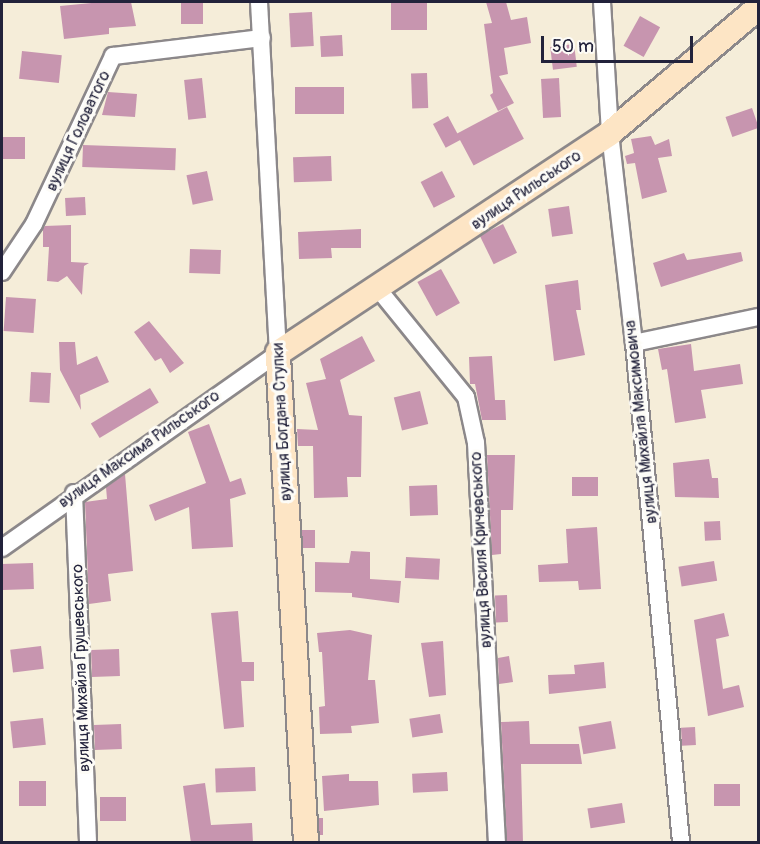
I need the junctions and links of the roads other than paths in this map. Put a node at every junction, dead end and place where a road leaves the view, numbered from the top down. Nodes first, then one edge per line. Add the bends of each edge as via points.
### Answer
1 (259, 2) edge
2 (602, 2) edge
3 (759, 8) edge
4 (262, 38) junction
5 (609, 133) junction
6 (2, 272) edge
7 (379, 290) junction
8 (759, 317) edge
9 (634, 343) junction
10 (278, 353) junction
11 (74, 493) junction
12 (2, 548) edge
13 (88, 843) edge
14 (306, 843) edge
15 (496, 843) edge
16 (681, 843) edge

1 - 4 street, вулиця Богдана Ступки
2 - 5 street, вулиця Михайла Максимовича
3 - 5 street, вулиця Рильського
4 - 6 street, вулиця Головатого via 113,56 34,224
4 - 10 street, вулиця Богдана Ступки
5 - 7 street, вулиця Рильського
5 - 9 street, вулиця Михайла Максимовича
7 - 10 street, вулиця Рильського
7 - 15 street, вулиця Василя Кричевського via 466,397 476,443
8 - 9 street
9 - 16 street, вулиця Михайла Максимовича
10 - 11 street, вулиця Максима Рильського
10 - 14 street, вулиця Богдана Ступки
11 - 12 street, вулиця Максима Рильського
11 - 13 street, вулиця Михайла Грушевського

